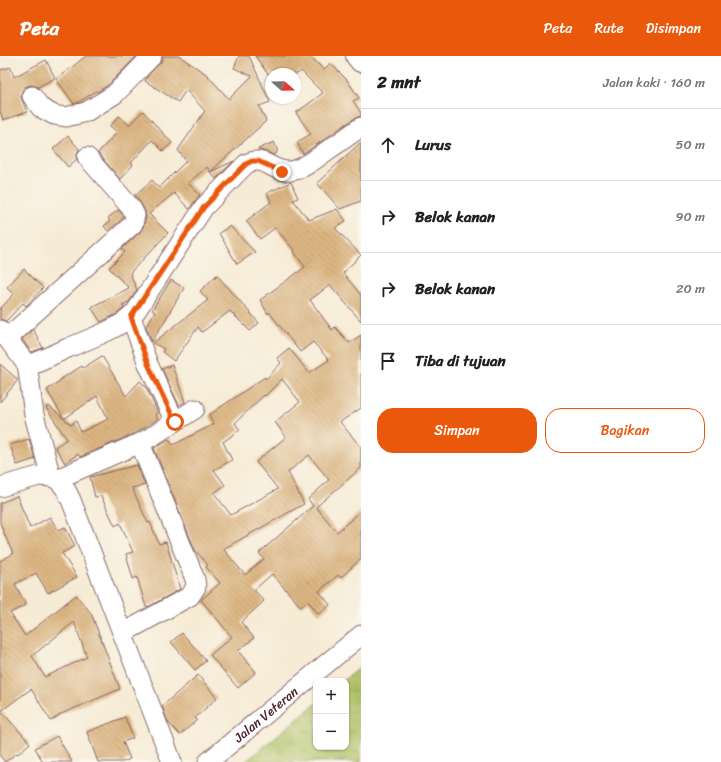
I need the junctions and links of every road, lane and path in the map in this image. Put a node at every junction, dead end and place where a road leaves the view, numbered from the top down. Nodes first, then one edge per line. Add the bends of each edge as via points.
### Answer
1 (152, 56) edge
2 (357, 56) edge
3 (361, 61) edge
4 (32, 96) dead end
5 (361, 127) edge
6 (87, 157) dead end
7 (131, 317) junction
8 (4, 334) edge
9 (27, 363) junction
10 (195, 409) dead end
11 (175, 422) junction
12 (140, 443) junction
13 (54, 478) junction
14 (0, 487) edge
15 (123, 633) junction
16 (361, 635) edge
17 (172, 762) edge
18 (208, 762) edge

1 - 4 street via 115,94 86,112 66,117 54,114 41,108
2 - 3 main road
5 - 7 street via 307,165 292,171 282,172 258,161 246,164 204,207
6 - 8 street via 132,209 135,215 133,224
7 - 9 street via 101,334 31,364
7 - 11 street via 148,364
8 - 9 street
9 - 13 street via 34,415
10 - 11 street
11 - 12 street
12 - 13 street
12 - 15 street via 196,587 190,596
13 - 14 street via 39,476
13 - 15 street via 65,488 71,500
15 - 17 street
16 - 18 street, Jalan Veteran

